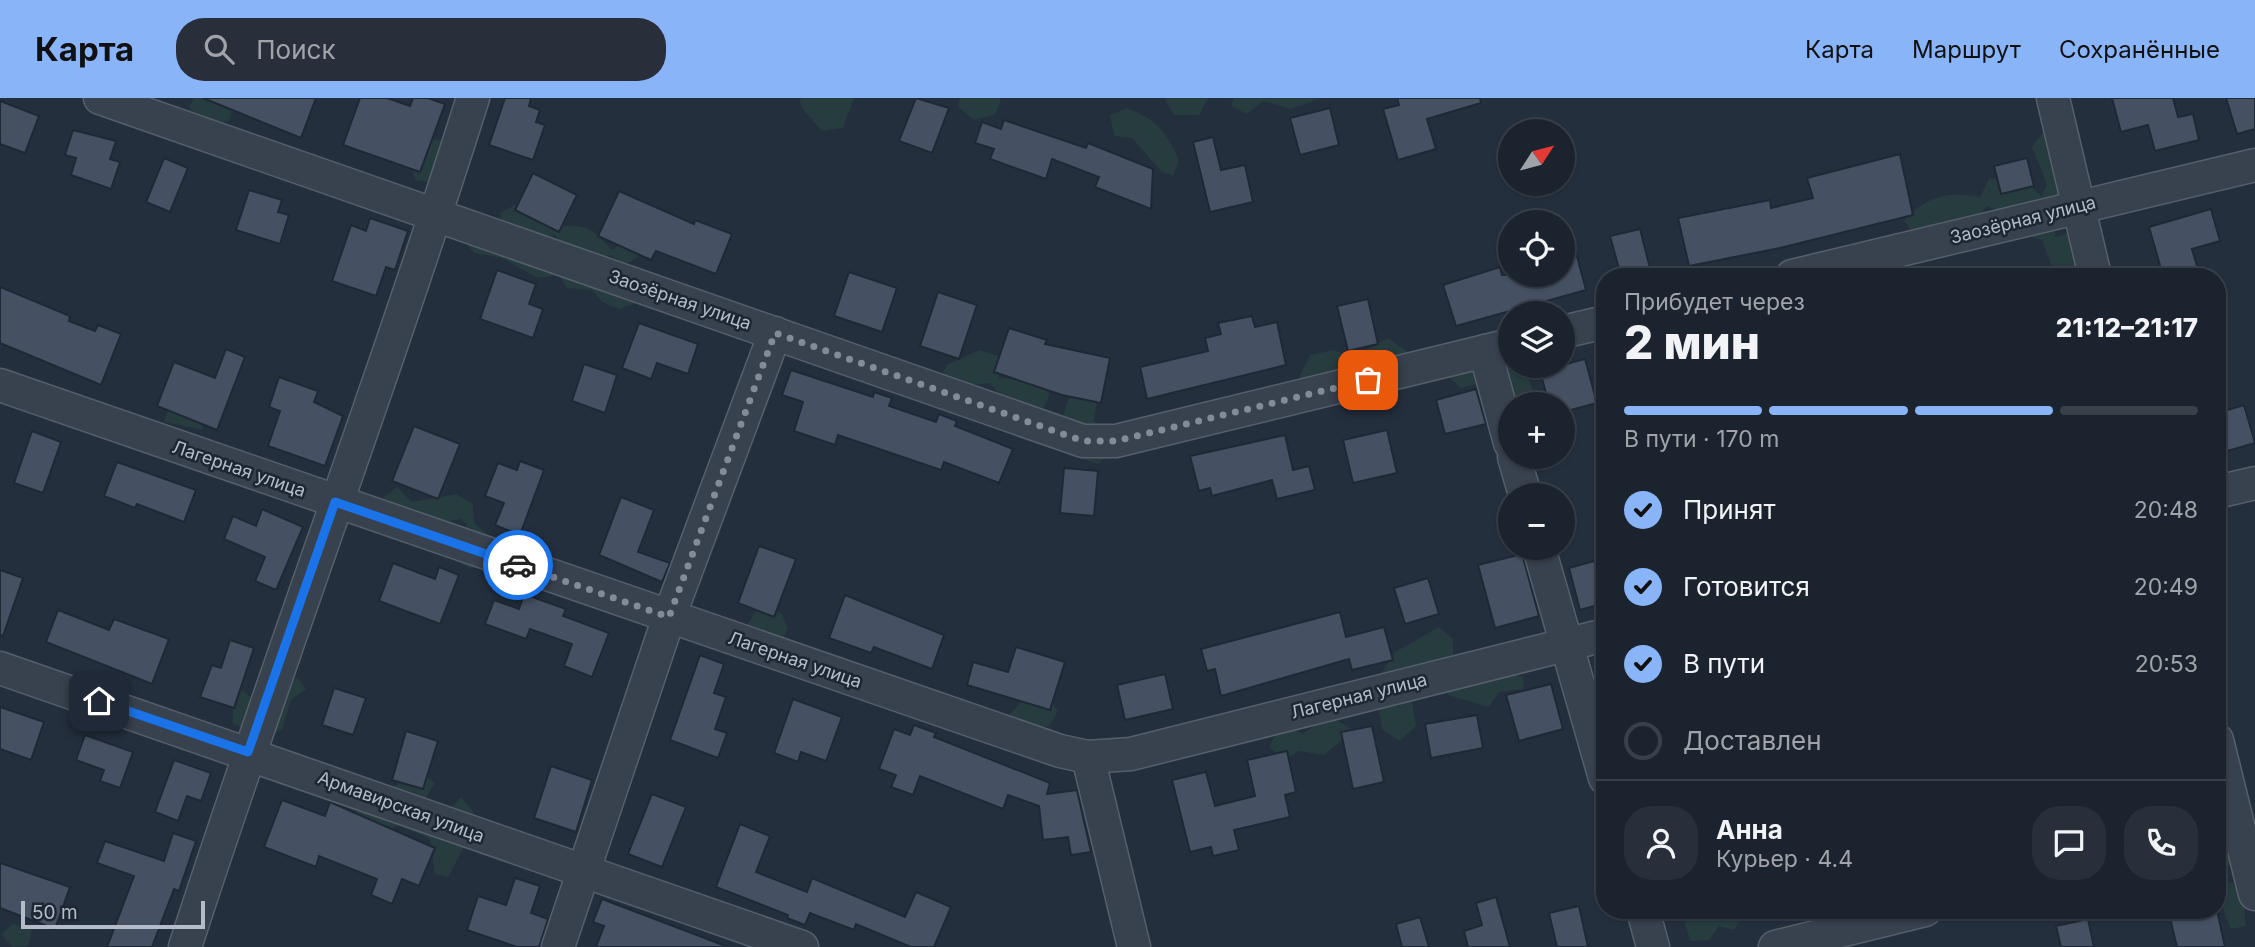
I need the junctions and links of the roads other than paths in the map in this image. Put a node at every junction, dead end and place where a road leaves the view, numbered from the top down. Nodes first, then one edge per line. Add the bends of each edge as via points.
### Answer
1 (100, 98) edge
2 (473, 98) edge
3 (2053, 98) edge
4 (2255, 165) edge
5 (2077, 207) junction
6 (436, 214) junction
7 (1825, 268) edge
8 (2093, 268) edge
9 (1596, 324) edge
10 (1575, 329) edge
11 (775, 333) junction
12 (1498, 348) edge
13 (0, 385) edge
14 (2255, 483) edge
15 (2226, 490) edge
16 (335, 502) junction
17 (1542, 560) edge
18 (669, 617) junction
19 (1596, 637) edge
20 (1566, 643) junction
21 (0, 668) edge
22 (1596, 747) edge
23 (248, 752) junction
24 (1088, 757) junction
25 (2226, 780) edge
26 (2238, 833) edge
27 (582, 873) junction
28 (2255, 894) edge
29 (1645, 919) edge
30 (1889, 919) edge
31 (185, 947) edge
32 (558, 947) edge
33 (802, 947) edge
34 (1134, 947) edge
35 (1653, 947) edge
36 (1774, 947) edge

1 - 6 street, Заозёрная улица
2 - 6 street
3 - 5 street
4 - 5 street, Заозёрная улица
5 - 7 street, Заозёрная улица
5 - 8 street
6 - 11 street, Заозёрная улица
6 - 16 street
9 - 10 street
11 - 12 street, Заозёрная улица via 1083,441 1116,441
11 - 18 street
13 - 16 street, Лагерная улица
14 - 15 street
16 - 18 street, Лагерная улица
16 - 23 street
17 - 20 street
18 - 24 street, Лагерная улица
18 - 27 street
19 - 20 street, Лагерная улица
20 - 22 street
20 - 24 street, Лагерная улица via 1131,754
21 - 23 street, Армавирская улица
23 - 27 street, Армавирская улица
23 - 31 street
24 - 34 street
25 - 26 street
26 - 28 street
27 - 32 street
27 - 33 street, Армавирская улица
29 - 35 street
30 - 36 street

